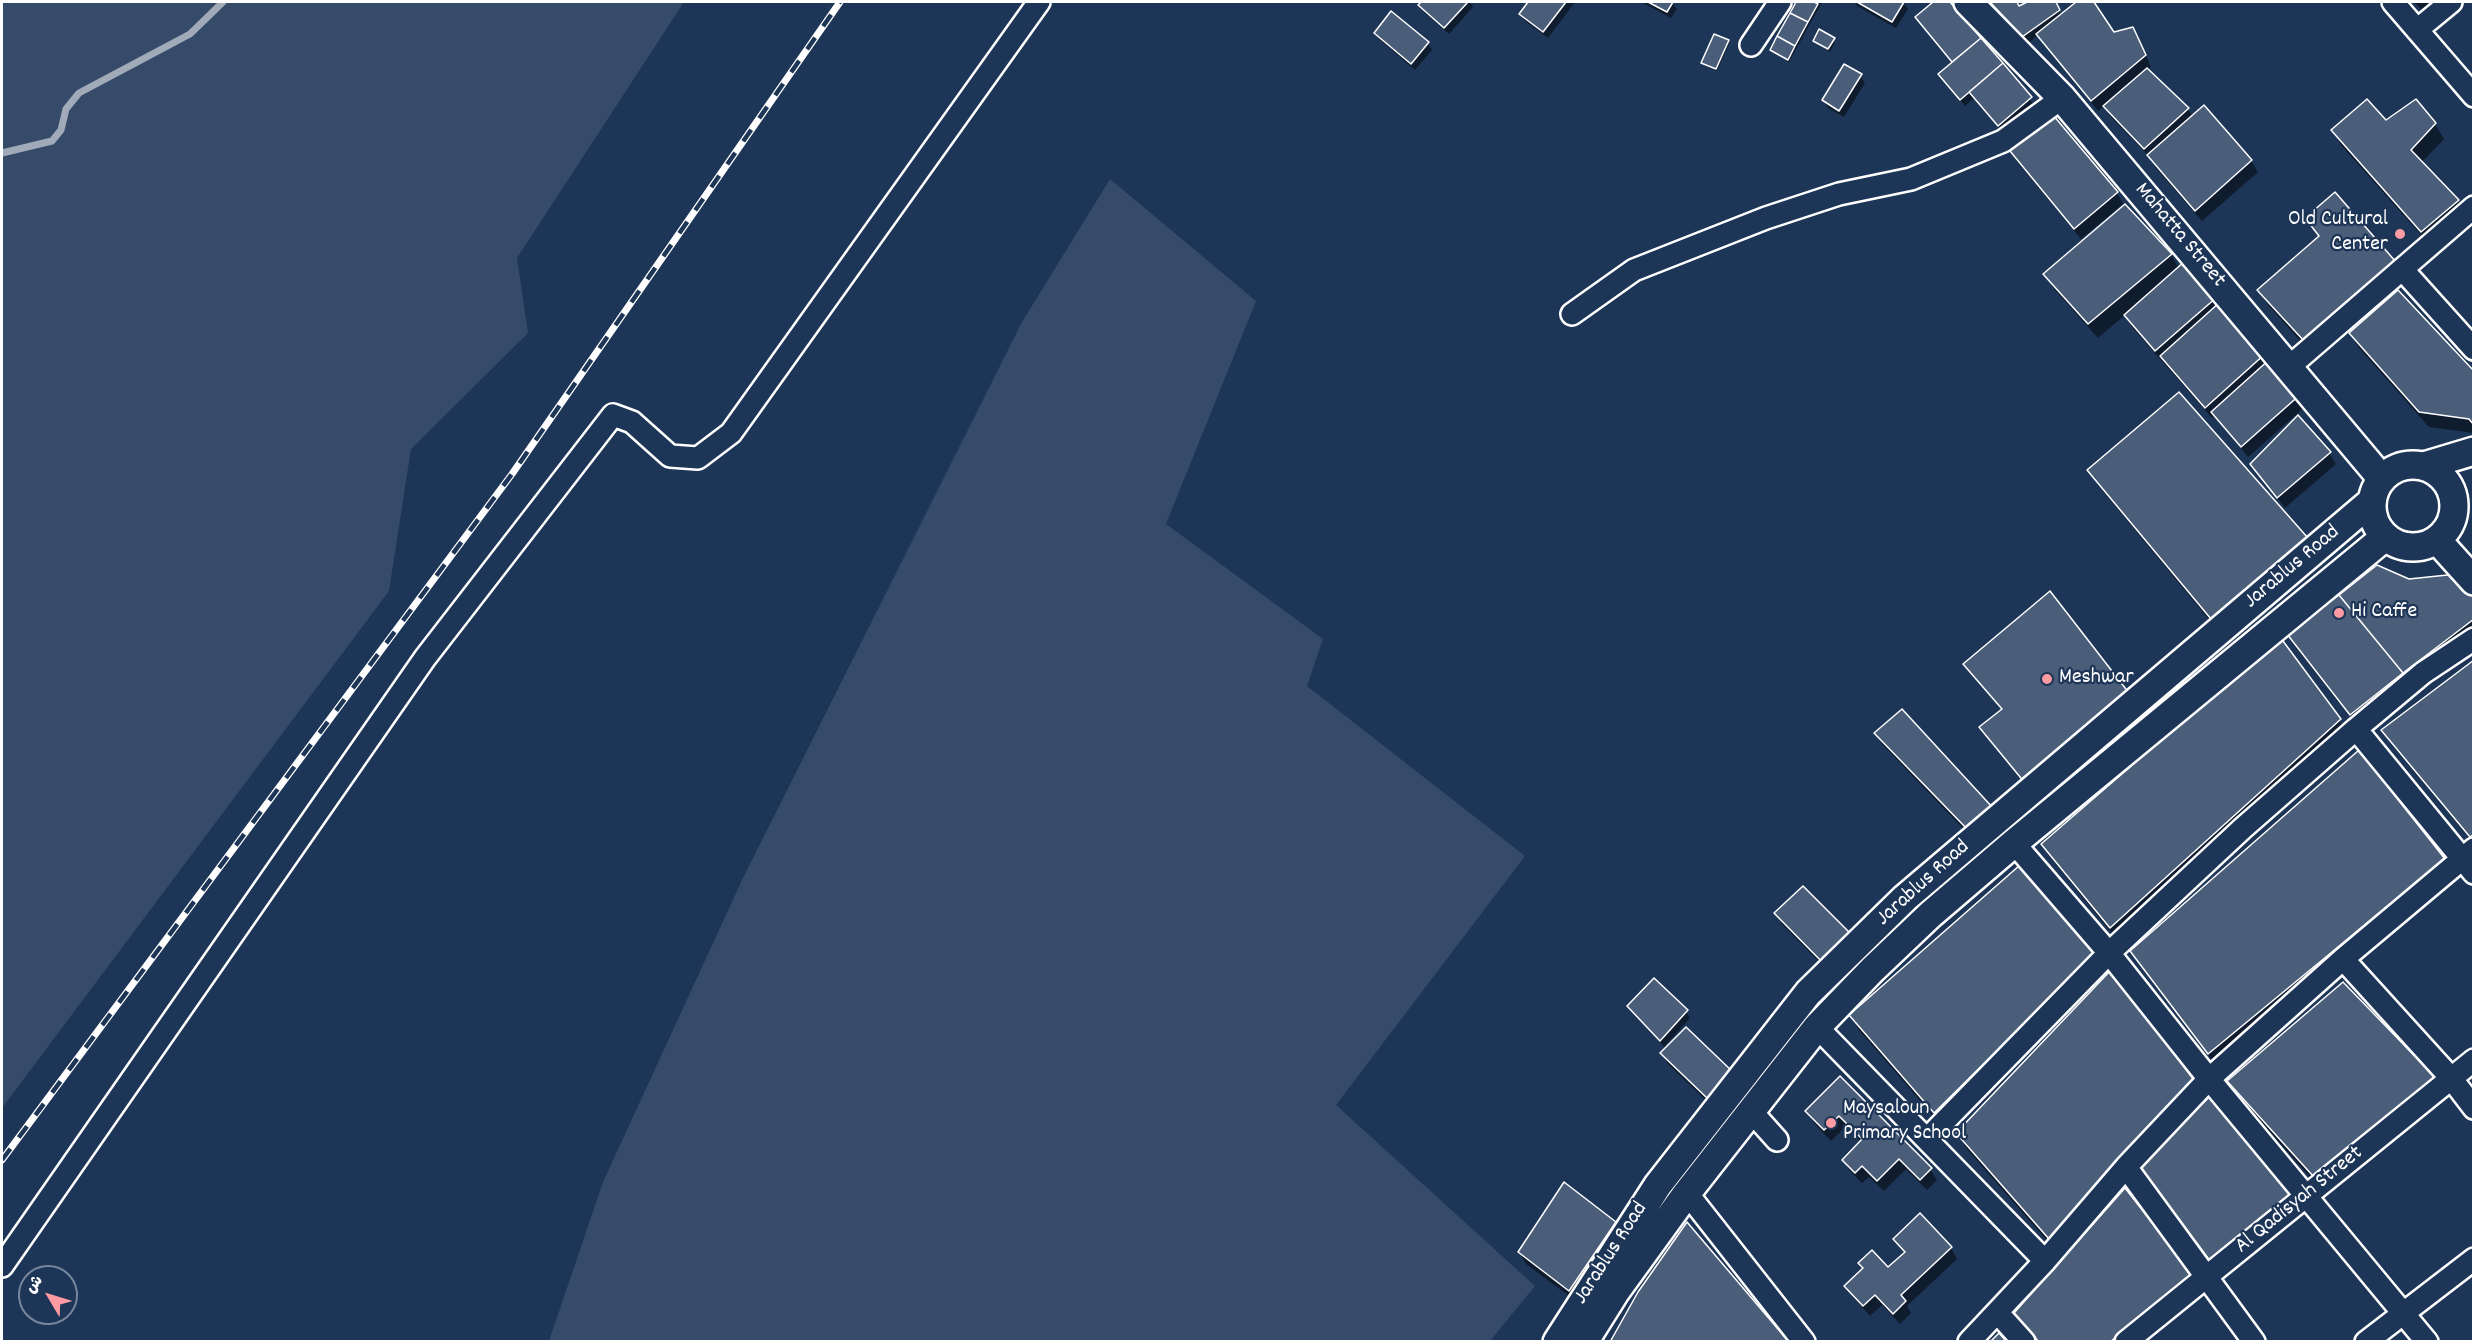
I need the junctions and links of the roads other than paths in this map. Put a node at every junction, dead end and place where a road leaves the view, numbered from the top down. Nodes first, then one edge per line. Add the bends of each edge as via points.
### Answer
1 (1039, 2) edge
2 (1780, 2) edge
3 (1968, 2) edge
4 (2393, 2) edge
5 (2451, 2) edge
6 (2417, 30) junction
7 (1751, 45) dead end
8 (2474, 96) edge
9 (2062, 98) junction
10 (2474, 207) edge
11 (2402, 269) junction
12 (1572, 314) dead end
13 (2474, 349) edge
14 (2289, 367) junction
15 (2474, 451) edge
16 (2474, 463) edge
17 (2424, 466) junction
18 (2377, 490) junction
19 (2453, 495) junction
20 (2385, 537) junction
21 (2436, 540) junction
22 (2474, 581) edge
23 (2474, 639) edge
24 (2356, 729) junction
25 (2014, 843) junction
26 (2469, 860) edge
27 (2109, 953) junction
28 (2343, 959) junction
29 (1817, 1027) junction
30 (2474, 1060) edge
31 (2451, 1078) junction
32 (2209, 1079) junction
33 (2474, 1108) edge
34 (1751, 1111) junction
35 (1928, 1138) junction
36 (1777, 1140) dead end
37 (2126, 1167) junction
38 (1687, 1193) junction
39 (2307, 1194) junction
40 (2474, 1259) edge
41 (2046, 1261) junction
42 (2, 1266) edge
43 (2207, 1276) junction
44 (2403, 1311) junction
45 (1996, 1312) junction
46 (1567, 1339) edge
47 (1804, 1341) edge
48 (1969, 1341) edge
49 (2024, 1341) edge
50 (2126, 1341) edge
51 (2254, 1341) edge
52 (2366, 1341) edge
53 (2427, 1341) edge

1 - 42 street via 731,434 698,458 670,456 633,422 613,416 426,658
2 - 7 street
3 - 9 main road, Mahatta Street
4 - 6 street
5 - 6 street
6 - 8 street
9 - 12 street via 2002,141 1911,179 1839,194 1634,270
9 - 14 main road, Mahatta Street
10 - 11 street
11 - 13 street
11 - 14 street
14 - 18 main road, Mahatta Street
15 - 17 main road
16 - 19 main road
17 - 18 main road via 2394,469
17 - 19 main road via 2442,477
18 - 20 main road via 2372,514
18 - 46 main road, Jarablus Road via 1905,898 1808,993 1658,1185
19 - 21 main road via 2454,512 2448,528
20 - 21 main road via 2410,547
20 - 25 main road, Jarablus Road
21 - 22 main road
23 - 24 street via 2423,673
24 - 26 street
24 - 27 street
25 - 27 street
25 - 29 main road, Jarablus Road via 1930,914
26 - 28 street
27 - 32 street
27 - 35 street
28 - 31 street
28 - 32 street
29 - 34 main road, Jarablus Road
29 - 35 street
30 - 31 street, Al Qadisyah Street
31 - 33 street
31 - 39 street, Al Qadisyah Street
32 - 37 street
32 - 39 street
34 - 36 street
34 - 38 main road, Jarablus Road
35 - 41 street
37 - 41 street
37 - 43 street
38 - 46 main road, Jarablus Road via 1616,1291
38 - 47 street
39 - 43 street, Al Qadisyah Street
39 - 44 street
40 - 44 street
41 - 45 street
43 - 50 street, Al Qadisyah Street
43 - 51 street
44 - 52 street
44 - 53 street
45 - 48 street
45 - 49 street

